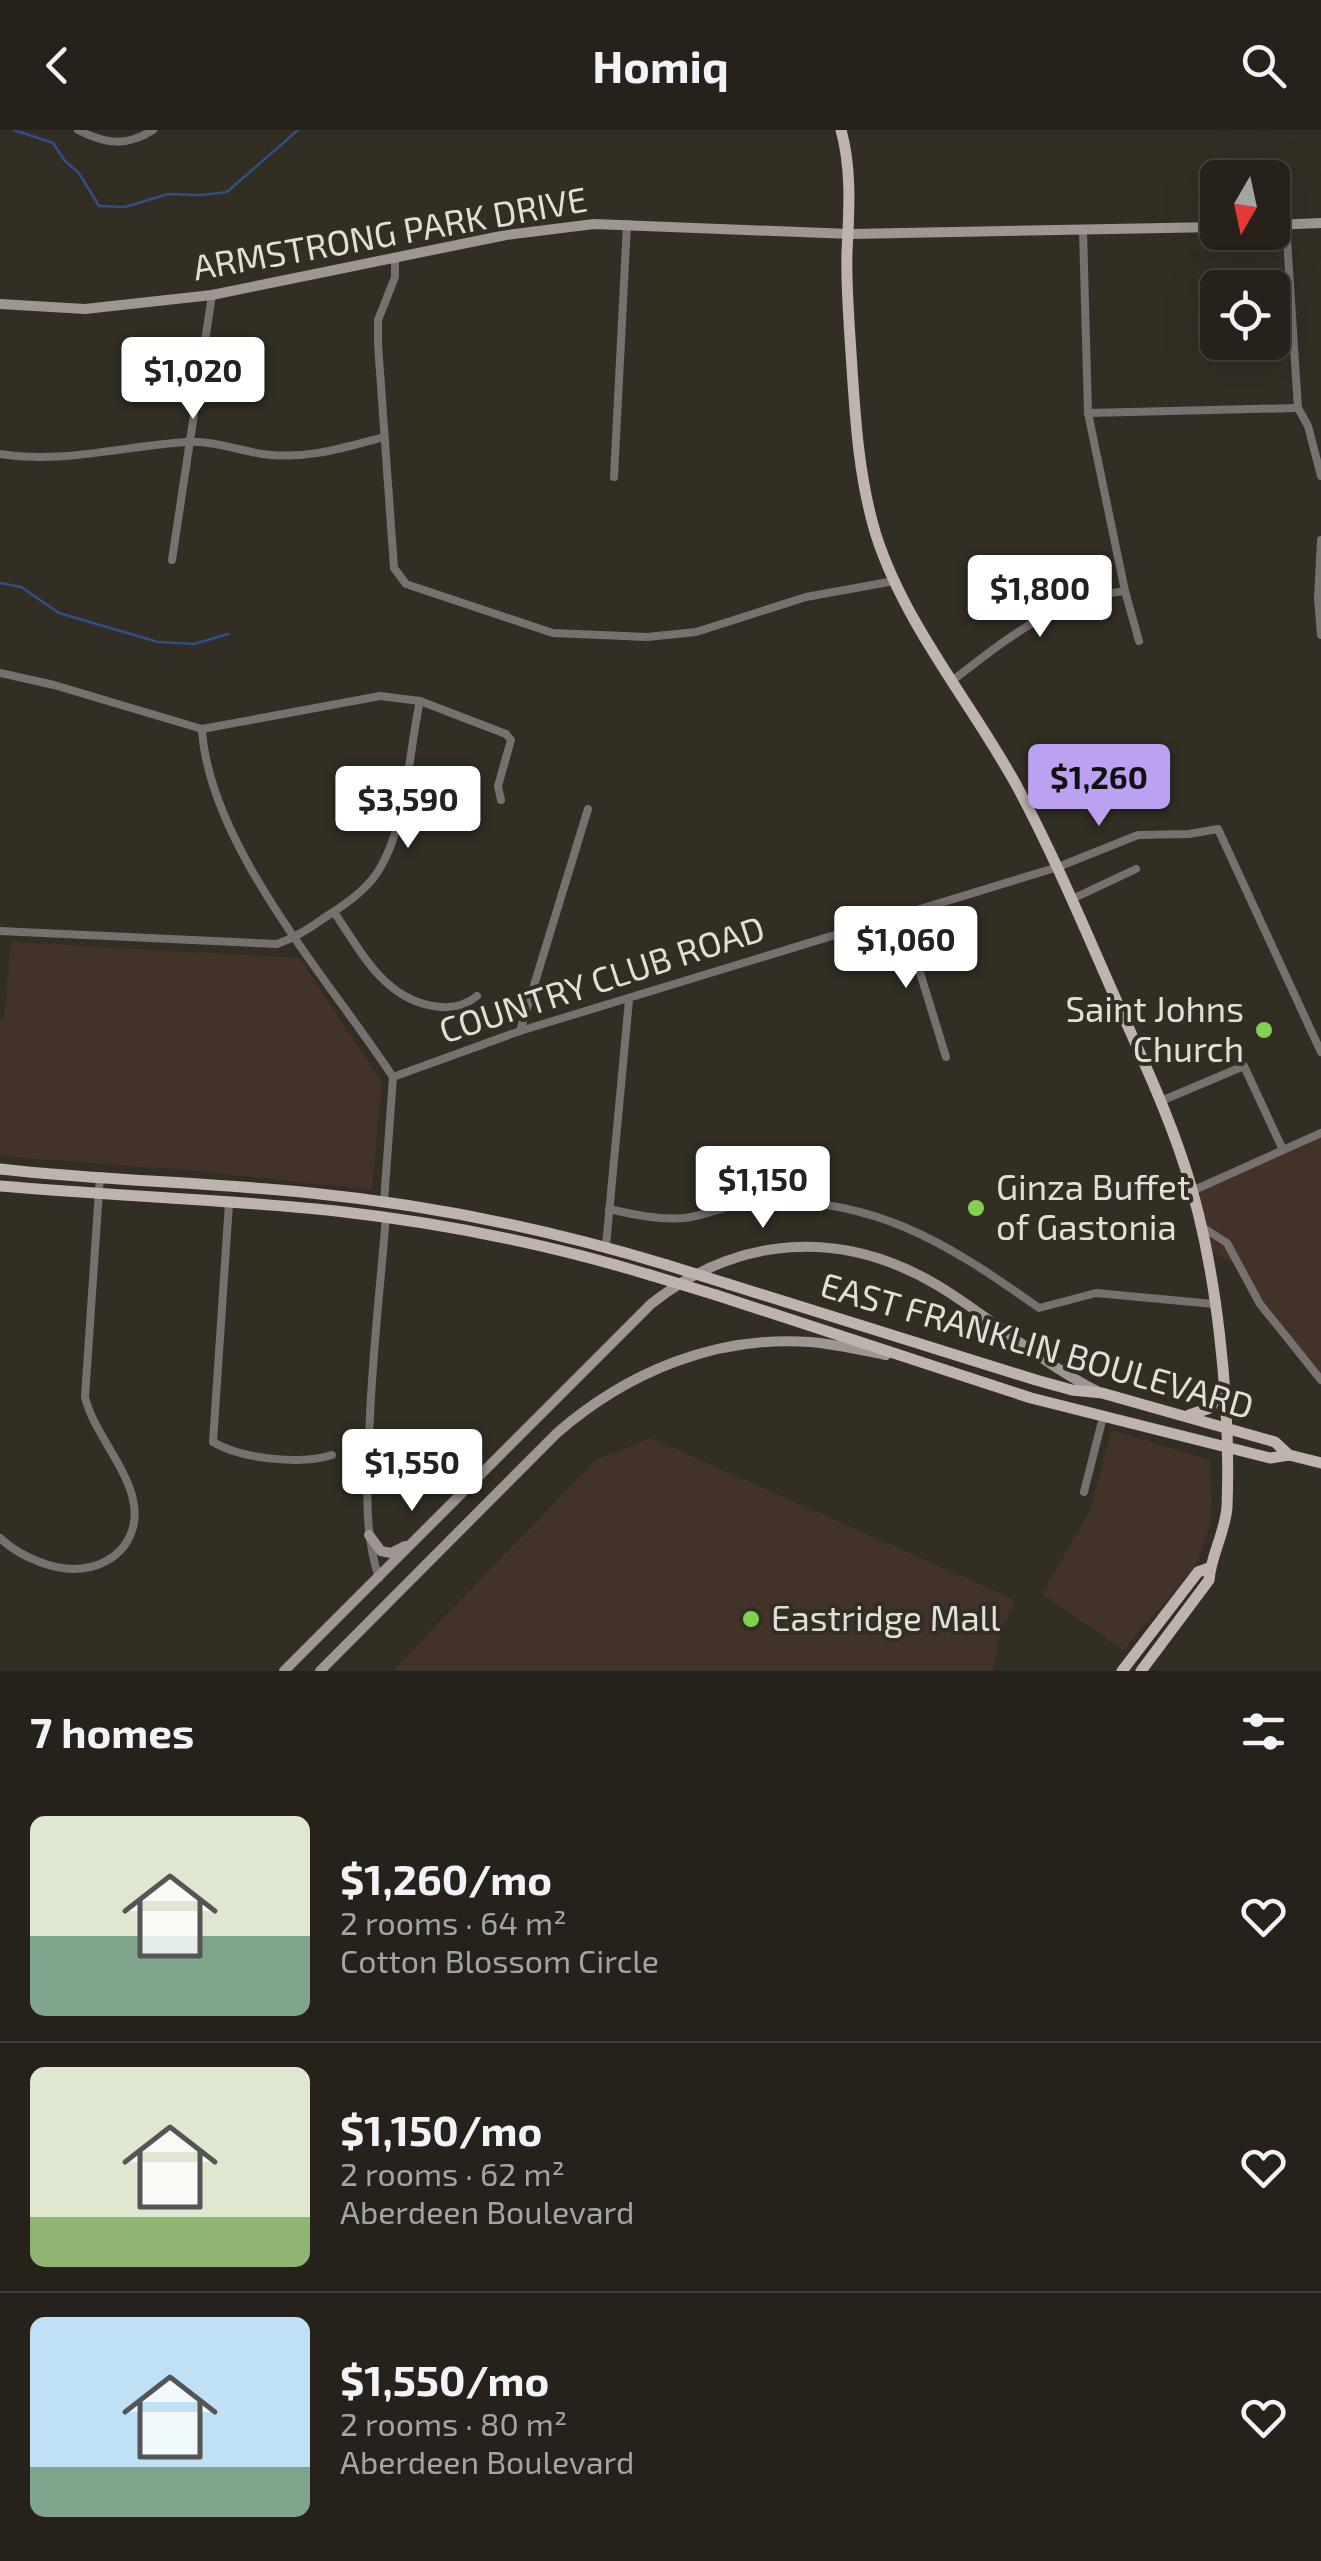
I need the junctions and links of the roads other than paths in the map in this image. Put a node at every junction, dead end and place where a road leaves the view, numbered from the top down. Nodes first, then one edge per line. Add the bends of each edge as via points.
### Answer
1 (78, 130) edge
2 (154, 130) edge
3 (841, 130) edge
4 (1321, 223) edge
5 (627, 224) junction
6 (1290, 224) edge
7 (1200, 227) edge
8 (1082, 230) junction
9 (850, 234) junction
10 (1288, 250) edge
11 (394, 260) junction
12 (212, 295) junction
13 (0, 304) edge
14 (1298, 408) junction
15 (1088, 413) junction
16 (384, 437) junction
17 (191, 441) junction
18 (0, 454) edge
19 (1321, 476) edge
20 (614, 477) dead end
21 (1321, 540) edge
22 (172, 560) dead end
23 (894, 581) junction
24 (1125, 591) junction
25 (1321, 636) edge
26 (1140, 641) dead end
27 (0, 673) edge
28 (953, 680) junction
29 (420, 702) junction
30 (202, 730) junction
31 (501, 800) dead end
32 (588, 809) dead end
33 (1058, 867) junction
34 (1136, 869) dead end
35 (1072, 899) junction
36 (334, 912) junction
37 (902, 914) junction
38 (0, 931) edge
39 (295, 938) junction
40 (477, 996) dead end
41 (629, 1000) junction
42 (520, 1032) junction
43 (1321, 1052) edge
44 (946, 1057) dead end
45 (393, 1077) junction
46 (1161, 1101) junction
47 (1321, 1133) edge
48 (1283, 1150) junction
49 (0, 1170) edge
50 (100, 1176) junction
51 (0, 1186) edge
52 (1192, 1190) junction
53 (98, 1194) junction
54 (229, 1203) junction
55 (384, 1203) junction
56 (610, 1209) junction
57 (386, 1217) junction
58 (1202, 1227) junction
59 (606, 1246) junction
60 (1214, 1304) junction
61 (910, 1359) junction
62 (1321, 1380) edge
63 (1223, 1389) junction
64 (1102, 1393) junction
65 (1180, 1416) junction
66 (1103, 1418) junction
67 (1226, 1429) junction
68 (1226, 1447) junction
69 (332, 1455) dead end
70 (1289, 1455) junction
71 (1321, 1463) edge
72 (1084, 1492) dead end
73 (369, 1535) junction
74 (0, 1538) edge
75 (410, 1544) junction
76 (1209, 1568) junction
77 (379, 1578) junction
78 (284, 1671) edge
79 (320, 1671) edge
80 (1122, 1671) edge
81 (1140, 1671) edge

1 - 2 street via 115,143
3 - 9 main road
4 - 6 main road
5 - 9 main road, ARMSTRONG PARK DRIVE
5 - 11 main road, ARMSTRONG PARK DRIVE via 530,231
5 - 20 street
7 - 8 main road, ARMSTRONG PARK DRIVE
8 - 9 main road, ARMSTRONG PARK DRIVE
8 - 15 street
9 - 23 main road via 861,469
10 - 14 street
11 - 12 main road, ARMSTRONG PARK DRIVE
11 - 16 street via 395,277 378,320
12 - 13 main road, ARMSTRONG PARK DRIVE via 84,309
12 - 17 street
14 - 15 street
14 - 19 street
15 - 24 street
16 - 17 street via 302,456
16 - 23 street via 400,579 537,629 672,636
17 - 18 street via 58,457
17 - 22 street
21 - 25 street
23 - 28 main road
24 - 26 street
24 - 28 street via 1053,609
27 - 30 street
28 - 33 main road
29 - 30 street via 380,696
29 - 31 street via 506,734
29 - 36 street via 396,832 376,875
30 - 39 street via 233,836
32 - 42 street
33 - 35 main road
33 - 37 street, COUNTRY CLUB ROAD
33 - 43 street, COUNTRY CLUB ROAD via 1138,835 1221,830
34 - 35 street
35 - 46 main road
36 - 39 street
36 - 40 street via 374,970 405,998 450,1008
37 - 41 street, COUNTRY CLUB ROAD
37 - 44 street
38 - 39 street via 277,944
39 - 45 street
41 - 42 street, COUNTRY CLUB ROAD
41 - 56 street
42 - 45 street, COUNTRY CLUB ROAD
45 - 55 street
46 - 48 street via 1244,1066
46 - 52 main road
47 - 48 street
48 - 52 street
49 - 50 main road, EAST FRANKLIN BOULEVARD
50 - 53 street
50 - 55 main road, EAST FRANKLIN BOULEVARD
51 - 53 main road, EAST FRANKLIN BOULEVARD
52 - 58 main road
53 - 54 main road, EAST FRANKLIN BOULEVARD
53 - 74 street via 85,1397 126,1481 132,1533 92,1568 74,1570 22,1554
54 - 57 main road, EAST FRANKLIN BOULEVARD
54 - 69 street via 213,1442 291,1461
55 - 57 street
55 - 59 main road, EAST FRANKLIN BOULEVARD
56 - 59 street
56 - 60 street via 688,1218 737,1204 796,1200 845,1206 935,1241 1040,1308 1096,1293
57 - 61 main road, EAST FRANKLIN BOULEVARD, bridge via 536,1244
57 - 73 street via 370,1390
58 - 60 main road
58 - 62 street via 1227,1244 1260,1304
59 - 64 main road, EAST FRANKLIN BOULEVARD, bridge via 1036,1380
60 - 63 main road
61 - 66 main road, EAST FRANKLIN BOULEVARD
61 - 79 main road via 814,1342 757,1343 707,1351 640,1376 557,1433
63 - 65 main road via 1210,1408
63 - 67 main road
64 - 65 main road, EAST FRANKLIN BOULEVARD
64 - 75 main road via 890,1261 822,1247 748,1254 700,1272 651,1304
65 - 67 main road, EAST FRANKLIN BOULEVARD
66 - 68 main road, EAST FRANKLIN BOULEVARD
66 - 72 street
67 - 68 main road
67 - 70 main road, EAST FRANKLIN BOULEVARD via 1275,1442
68 - 70 main road, EAST FRANKLIN BOULEVARD via 1270,1458
68 - 76 main road via 1226,1522
70 - 71 main road, EAST FRANKLIN BOULEVARD
73 - 75 main road via 386,1553
73 - 77 street
75 - 77 main road
76 - 80 main road via 1196,1575
76 - 81 main road via 1206,1586
77 - 78 main road

